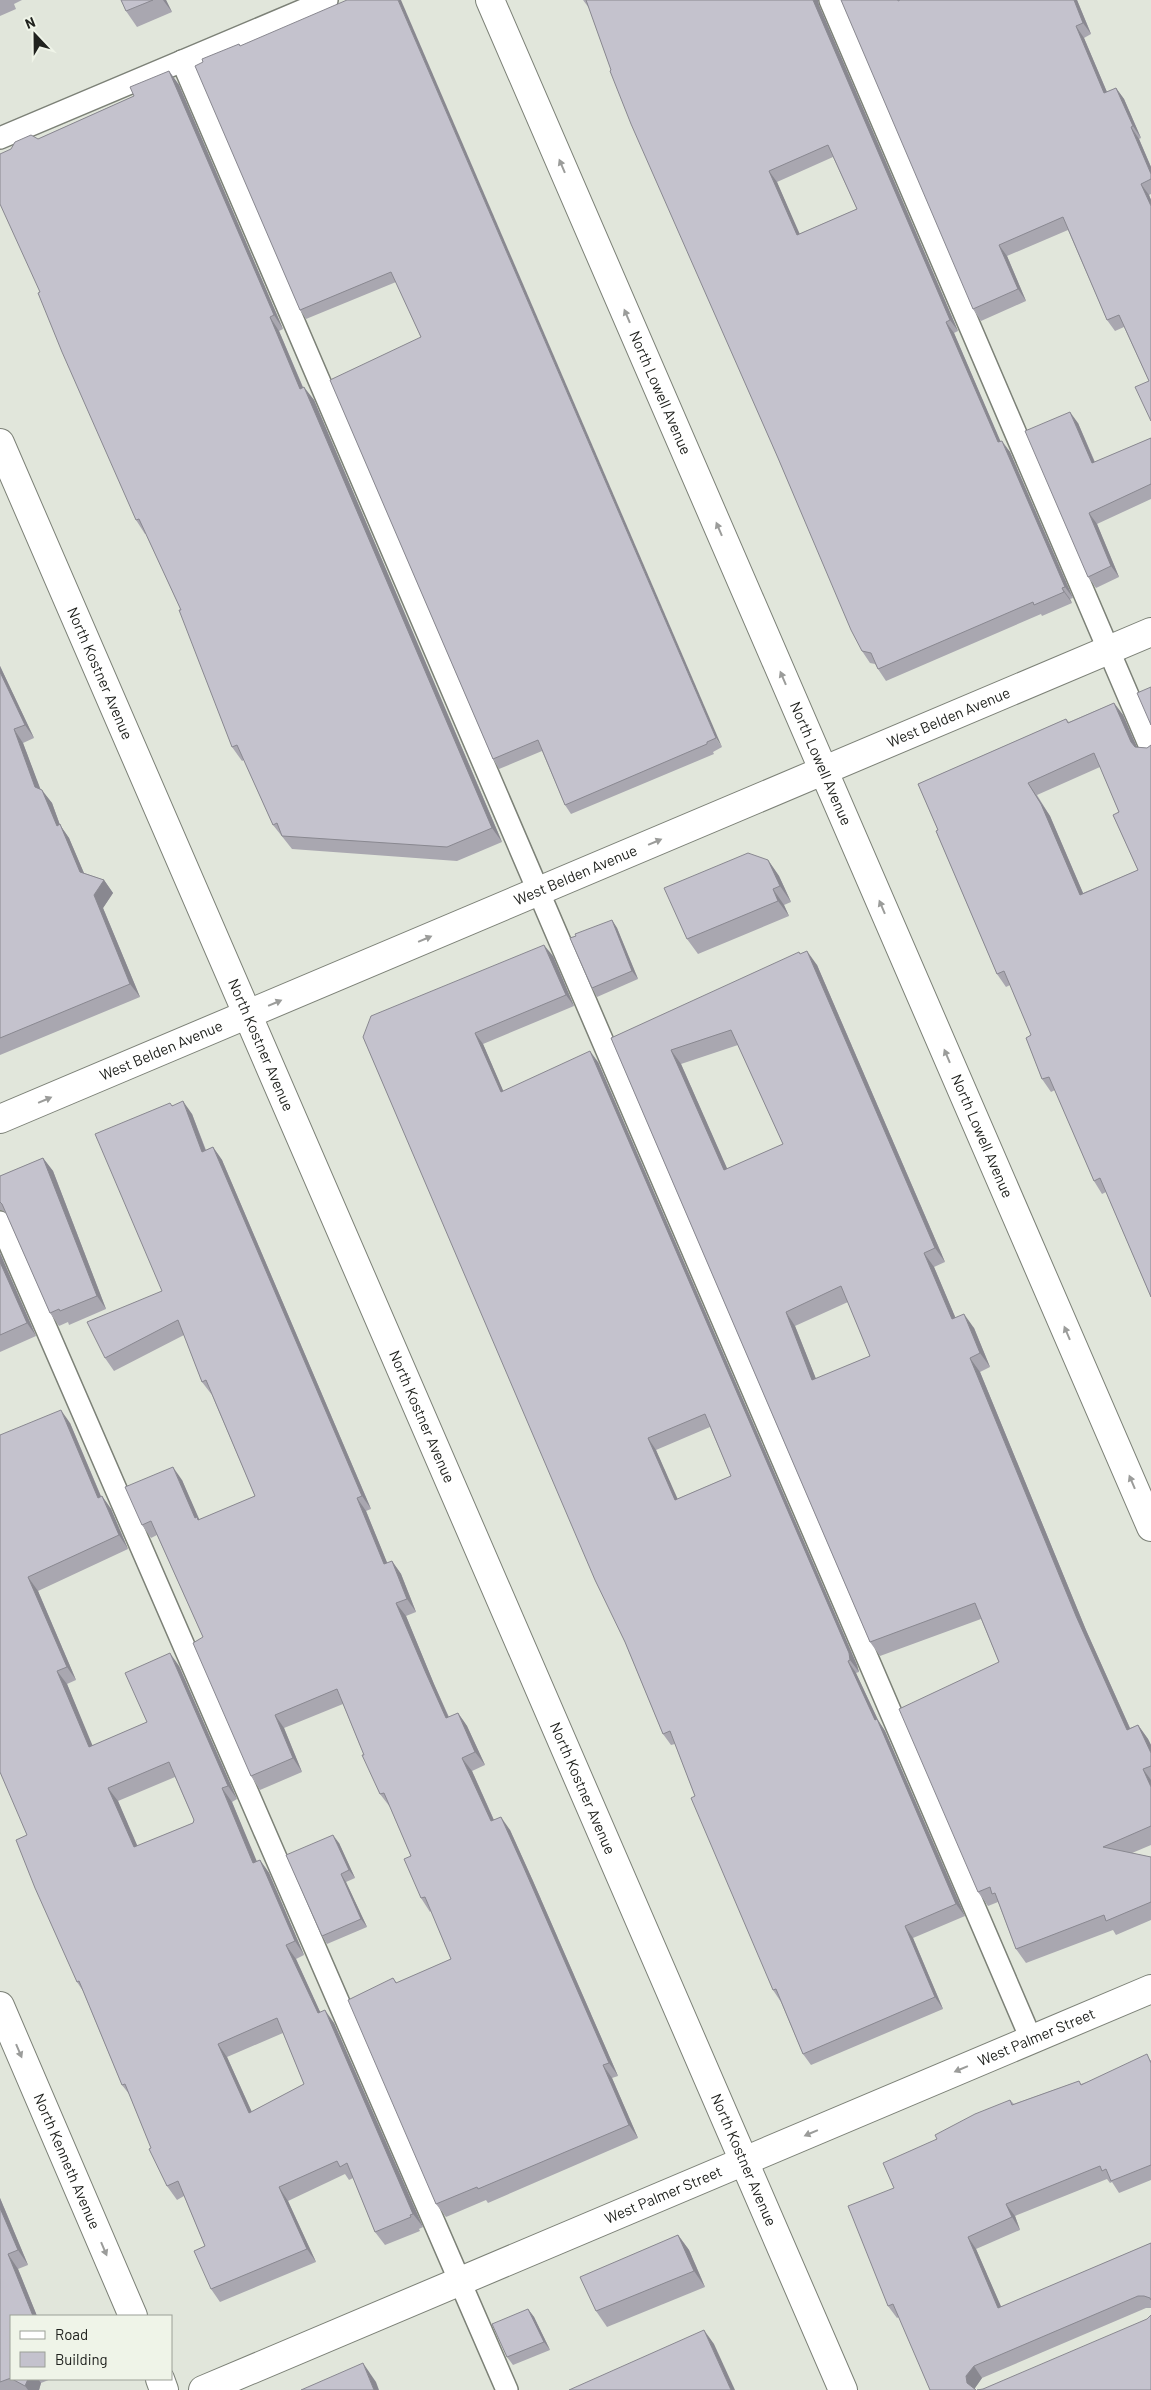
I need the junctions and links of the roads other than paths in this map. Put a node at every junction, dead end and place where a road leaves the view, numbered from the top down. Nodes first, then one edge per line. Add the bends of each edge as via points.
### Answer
1 (327, 0) edge
2 (490, 0) edge
3 (830, 0) edge
4 (182, 61) junction
5 (0, 138) edge
6 (0, 443) edge
7 (1151, 632) edge
8 (1109, 650) junction
9 (1151, 749) edge
10 (823, 771) junction
11 (539, 891) junction
12 (248, 1014) junction
13 (0, 1119) edge
14 (0, 1222) edge
15 (1151, 1527) edge
16 (1151, 1989) edge
17 (0, 2006) edge
18 (1031, 2039) junction
19 (744, 2161) junction
20 (460, 2281) junction
21 (133, 2315) edge
22 (203, 2390) edge
23 (507, 2390) edge
24 (843, 2390) edge

1 - 4 lane
10 -> 2 street, North Lowell Avenue
3 - 8 lane
4 - 5 lane
4 - 11 lane
6 - 12 street, North Kostner Avenue
7 - 8 street, West Belden Avenue
8 - 9 lane
8 - 10 street, West Belden Avenue
11 -> 10 street, West Belden Avenue
15 -> 10 street, North Lowell Avenue
12 -> 11 street, West Belden Avenue
11 - 18 lane
13 -> 12 street, West Belden Avenue
12 - 19 street, North Kostner Avenue
14 - 20 lane
16 - 18 street, West Palmer Street
17 -> 21 street, North Kenneth Avenue
18 -> 19 street, West Palmer Street
19 - 20 street, West Palmer Street
19 - 24 street, North Kostner Avenue
20 - 22 street, West Palmer Street
20 - 23 lane

